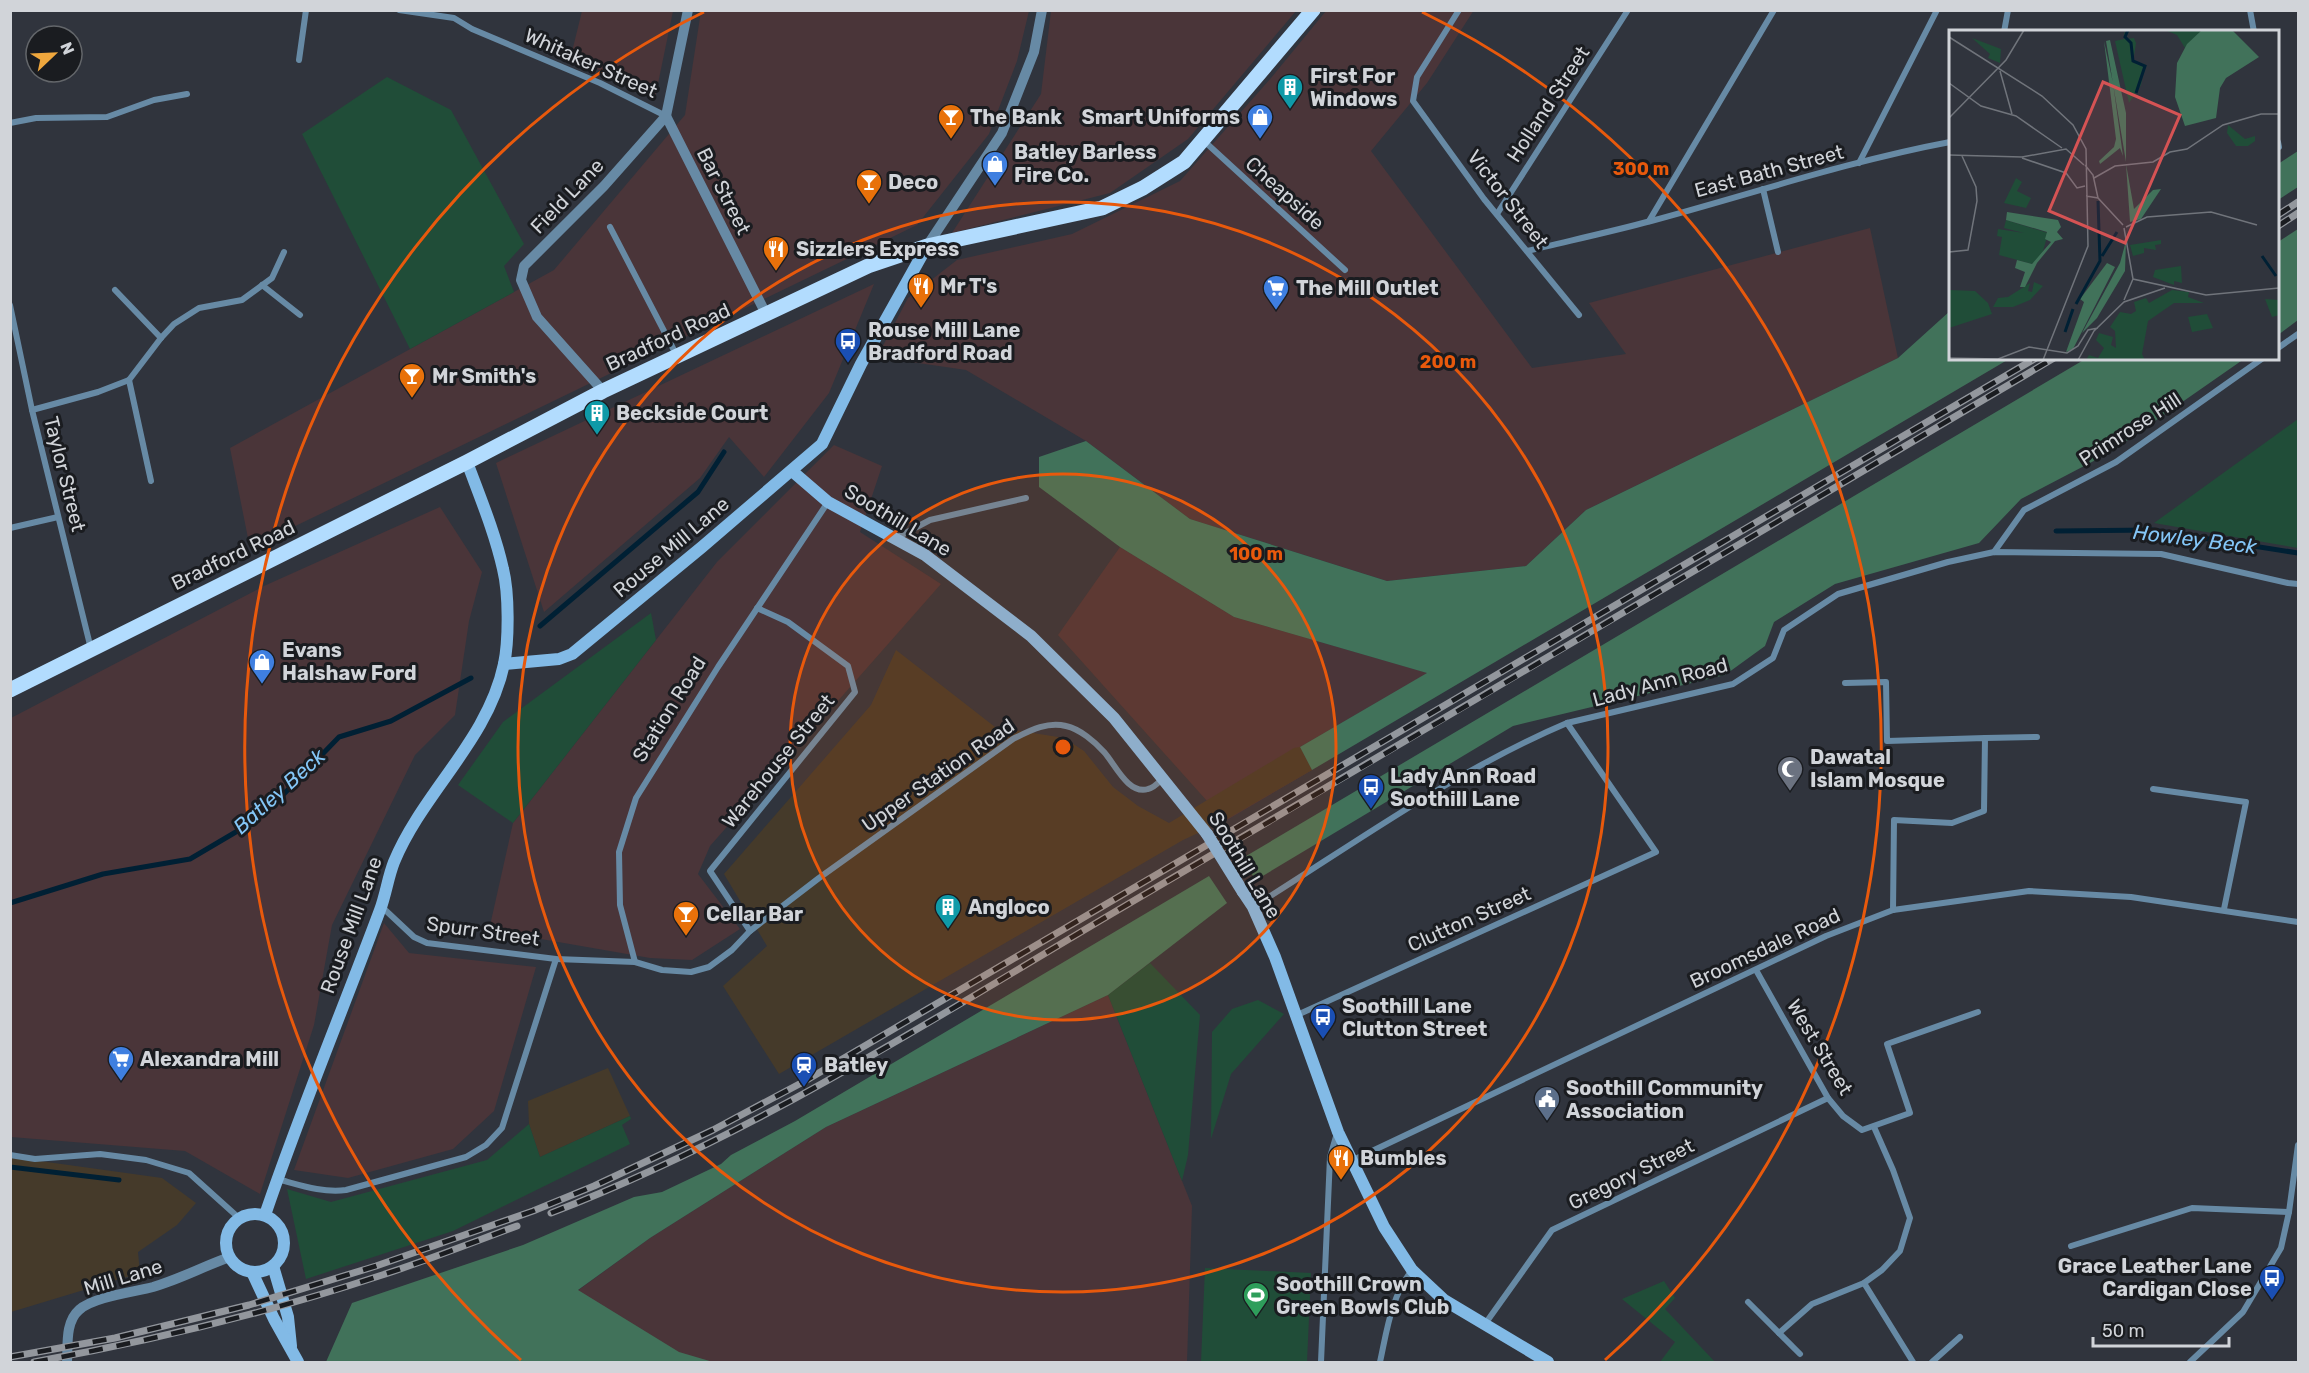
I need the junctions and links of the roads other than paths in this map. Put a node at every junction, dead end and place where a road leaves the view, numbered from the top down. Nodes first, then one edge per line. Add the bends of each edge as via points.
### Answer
1 (306, 10) edge
2 (399, 10) edge
3 (688, 10) edge
4 (1042, 10) edge
5 (1313, 10) edge
6 (1459, 10) edge
7 (1628, 10) edge
8 (1774, 10) edge
9 (1937, 10) edge
10 (2008, 10) edge
11 (2250, 10) edge
12 (2004, 30) edge
13 (2254, 30) edge
14 (299, 60) dead end
15 (187, 94) dead end
16 (666, 116) junction
17 (10, 123) edge
18 (1203, 140) junction
19 (1949, 142) edge
20 (1859, 163) junction
21 (1763, 189) junction
22 (1497, 214) junction
23 (1648, 222) junction
24 (610, 227) dead end
25 (927, 246) junction
26 (1527, 250) junction
27 (284, 252) dead end
28 (1778, 252) dead end
29 (1345, 270) dead end
30 (262, 285) junction
31 (115, 290) dead end
32 (10, 305) edge
33 (766, 314) junction
34 (300, 315) dead end
35 (1579, 315) dead end
36 (2298, 334) edge
37 (161, 338) junction
38 (2279, 347) edge
39 (677, 356) junction
40 (2260, 360) edge
41 (129, 380) junction
42 (603, 391) junction
43 (32, 410) junction
44 (467, 462) junction
45 (792, 471) junction
46 (151, 481) dead end
47 (1026, 498) dead end
48 (828, 502) junction
49 (58, 517) junction
50 (10, 528) edge
51 (896, 538) junction
52 (1994, 552) junction
53 (2298, 584) edge
54 (757, 608) junction
55 (91, 649) junction
56 (504, 664) junction
57 (1845, 683) dead end
58 (10, 690) edge
59 (1567, 723) junction
60 (2037, 737) dead end
61 (1985, 738) junction
62 (1164, 778) junction
63 (2153, 789) dead end
64 (819, 878) joint
65 (382, 907) junction
66 (1253, 907) junction
67 (2224, 909) junction
68 (1893, 910) junction
69 (2298, 922) edge
70 (750, 931) junction
71 (556, 958) junction
72 (635, 962) junction
73 (1756, 970) junction
74 (1978, 1012) dead end
75 (1295, 1016) junction
76 (1828, 1098) junction
77 (1874, 1127) junction
78 (1338, 1132) junction
79 (2298, 1145) edge
80 (10, 1155) edge
81 (1351, 1161) junction
82 (277, 1179) junction
83 (2289, 1212) junction
84 (265, 1215) junction
85 (239, 1218) junction
86 (2071, 1246) dead end
87 (230, 1257) junction
88 (273, 1266) junction
89 (1412, 1270) junction
90 (252, 1272) junction
91 (1864, 1282) junction
92 (1748, 1302) dead end
93 (1485, 1324) junction
94 (1779, 1334) junction
95 (1960, 1337) dead end
96 (291, 1351) junction
97 (1800, 1354) dead end
98 (67, 1362) edge
99 (298, 1362) edge
100 (1320, 1362) edge
101 (1380, 1362) edge
102 (1548, 1362) edge
103 (1913, 1362) edge
104 (1932, 1362) edge
105 (2190, 1362) edge

1 - 14 street
2 - 16 street, Whitaker Street via 454,18
3 - 16 street, Field Lane
4 - 25 street via 1034,52 1002,133
5 - 18 main road, Bradford Road
6 - 22 street, Victor Street via 1417,76 1413,101
7 - 22 street, Holland Street
8 - 23 street
9 - 20 street
10 - 12 street
11 - 13 street
15 - 17 street via 154,100 107,117 36,118
16 - 33 street, Bar Street
16 - 42 street, Field Lane via 604,186 524,266 521,280 537,317
18 - 25 main road, Bradford Road via 1184,162 1102,208
18 - 29 street, Cheapside
19 - 20 street, East Bath Street
20 - 21 street, East Bath Street
21 - 23 street, East Bath Street
21 - 28 street
22 - 26 street, Victor Street
23 - 26 street, East Bath Street
24 - 39 street
25 - 33 main road, Bradford Road via 868,266
25 - 45 main road via 861,364 822,444
26 - 35 street, Victor Street
27 - 30 street via 272,278
30 - 34 street
30 - 37 street via 242,300 199,308
31 - 37 street
32 - 43 street, Taylor Street
33 - 39 main road, Bradford Road
36 - 38 street
37 - 41 street
39 - 42 main road, Bradford Road
40 - 52 street, Primrose Hill via 2116,462 2024,510
41 - 43 street
41 - 46 street
42 - 44 main road, Bradford Road
43 - 49 street, Taylor Street
44 - 55 main road, Bradford Road
44 - 56 main road, Rouse Mill Lane via 504,571
45 - 48 main road, Soothill Lane
45 - 56 main road, Rouse Mill Lane via 572,654 559,659
47 - 51 street via 930,520
48 - 51 main road, Soothill Lane
48 - 54 street, Station Road
49 - 50 street
49 - 55 street, Taylor Street
51 - 62 main road, Soothill Lane via 925,555 1031,636 1114,718
52 - 53 street, Lady Ann Road via 2161,554
52 - 59 street, Lady Ann Road via 1838,594 1784,630 1773,658 1733,684
54 - 70 street, Warehouse Street via 788,622 848,666 855,692 710,871
54 - 72 street, Station Road via 636,798 619,852 620,905
55 - 58 main road, Bradford Road
56 - 65 main road, Rouse Mill Lane via 493,700 418,815 394,862
57 - 61 street via 1886,682 1887,741
59 - 66 street, Lady Ann Road via 1439,790
59 - 75 street, Clutton Street via 1656,852
60 - 61 street
61 - 68 street via 1984,811 1952,822 1894,820
62 - 64 street, Upper Station Road via 1150,789 1141,790 1126,781 1105,753 1084,735 1066,726 1038,727 1013,739
62 - 66 main road, Soothill Lane, bridge via 1207,834
63 - 67 street via 2246,802
64 - 70 street, Spurr Street
65 - 71 street, Spurr Street via 414,937 427,943
65 - 82 main road, Rouse Mill Lane
66 - 75 main road, Soothill Lane
67 - 68 street, Broomsdale Road via 2131,897 2029,891
67 - 69 street, Broomsdale Road
68 - 73 street, Broomsdale Road via 1826,936
70 - 72 street, Spurr Street via 722,958 700,970 662,970
71 - 72 street, Spurr Street
71 - 82 street via 512,1102 502,1128 486,1144 466,1157 346,1190 316,1189
73 - 76 street, West Street
73 - 81 street, Broomsdale Road
74 - 77 street via 1887,1044 1910,1113
75 - 78 main road, Soothill Lane
76 - 77 street, West Street via 1862,1130
76 - 93 street, Gregory Street via 1552,1230
77 - 91 street via 1911,1218 1900,1251
78 - 81 main road, Soothill Lane
78 - 100 street via 1330,1157
79 - 83 street
80 - 85 street via 35,1159 100,1154 146,1160 189,1173
81 - 89 main road, Soothill Lane via 1384,1227
82 - 84 main road, Rouse Mill Lane
83 - 86 street via 2192,1208
83 - 105 street via 2281,1248 2243,1312
84 - 85 main road
84 - 88 main road via 279,1226 284,1243
85 - 87 main road via 226,1240
87 - 90 main road
87 - 98 street, Mill Lane via 78,1310 69,1326
88 - 90 main road
88 - 96 main road via 288,1317
89 - 93 main road, Soothill Lane via 1444,1300
89 - 101 street via 1395,1296
90 - 96 main road
91 - 94 street via 1812,1304
91 - 103 street
92 - 94 street
93 - 102 main road, Soothill Lane
94 - 97 street
95 - 104 street
96 - 99 main road

